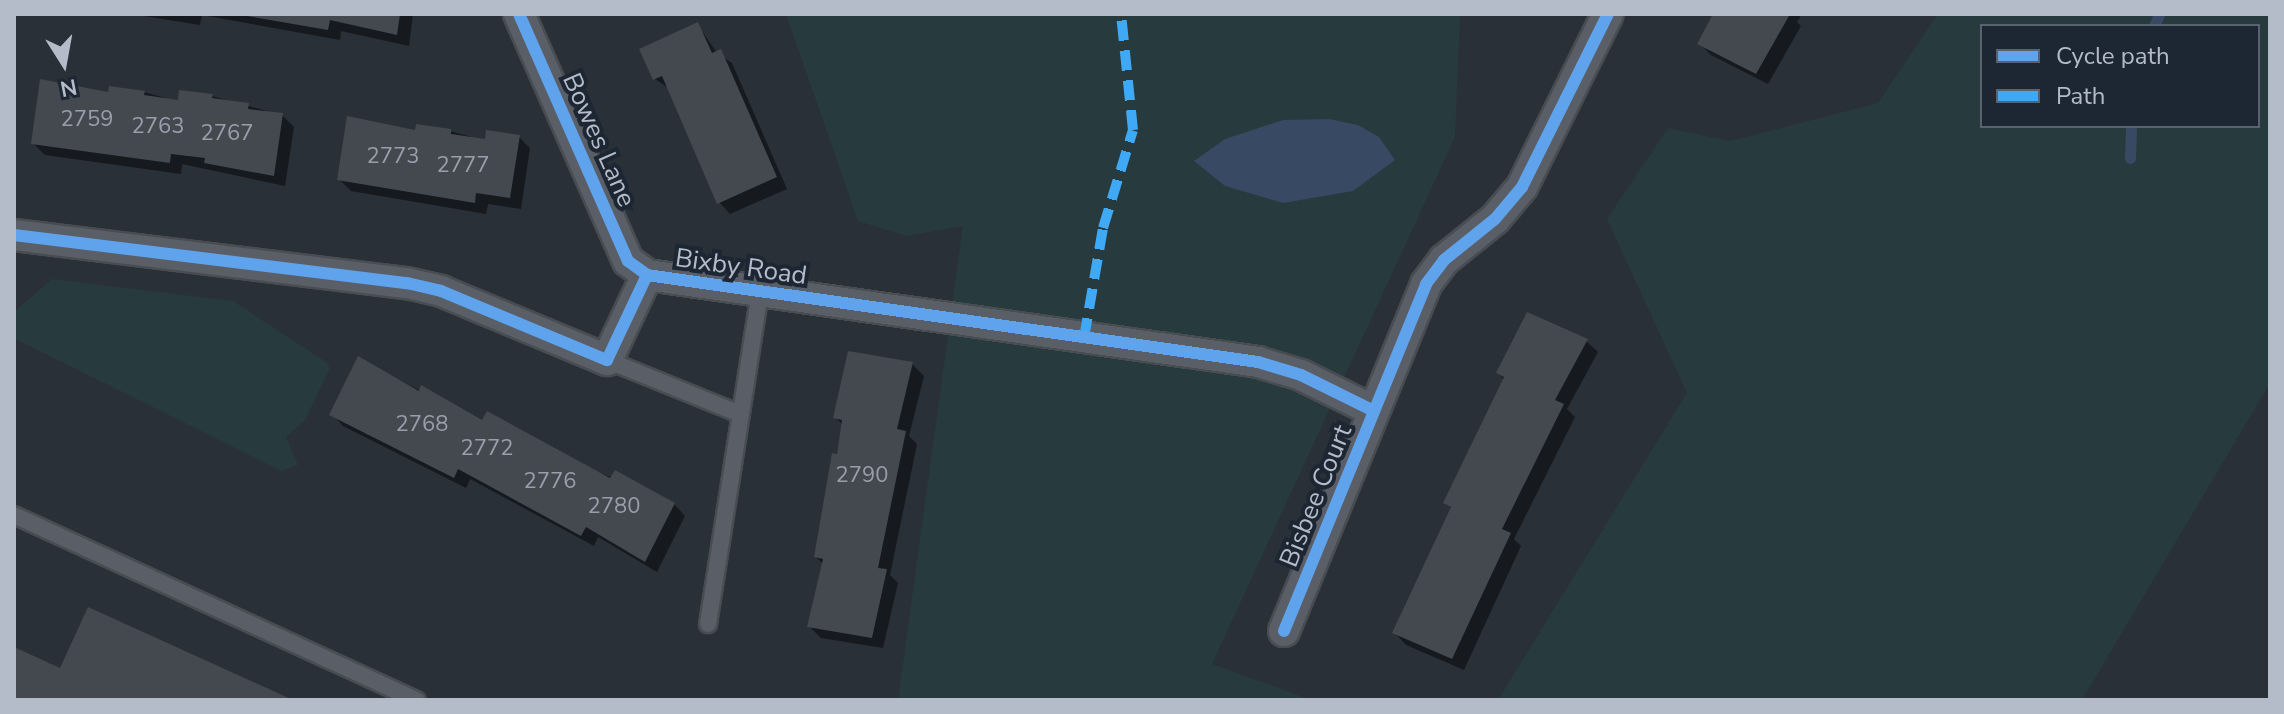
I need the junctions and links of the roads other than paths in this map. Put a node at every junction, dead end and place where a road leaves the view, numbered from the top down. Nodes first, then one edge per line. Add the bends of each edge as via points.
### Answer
1 (519, 14) edge
2 (1608, 14) edge
3 (14, 235) edge
4 (647, 275) junction
5 (760, 292) junction
6 (607, 360) junction
7 (1374, 411) junction
8 (740, 414) junction
9 (14, 515) edge
10 (708, 624) dead end
11 (1284, 631) dead end
12 (417, 700) edge

1 - 4 street, Bowes Lane via 628,261
2 - 7 street, Bisbee Court via 1522,187 1495,219 1444,260 1426,284
3 - 6 street via 407,283 441,291
4 - 5 street, Bixby Road
4 - 6 street, Bixby Road
5 - 7 street, Bixby Road via 1258,362 1301,375
5 - 8 lane
6 - 8 lane
7 - 11 street, Bisbee Court
8 - 10 lane
9 - 12 lane

